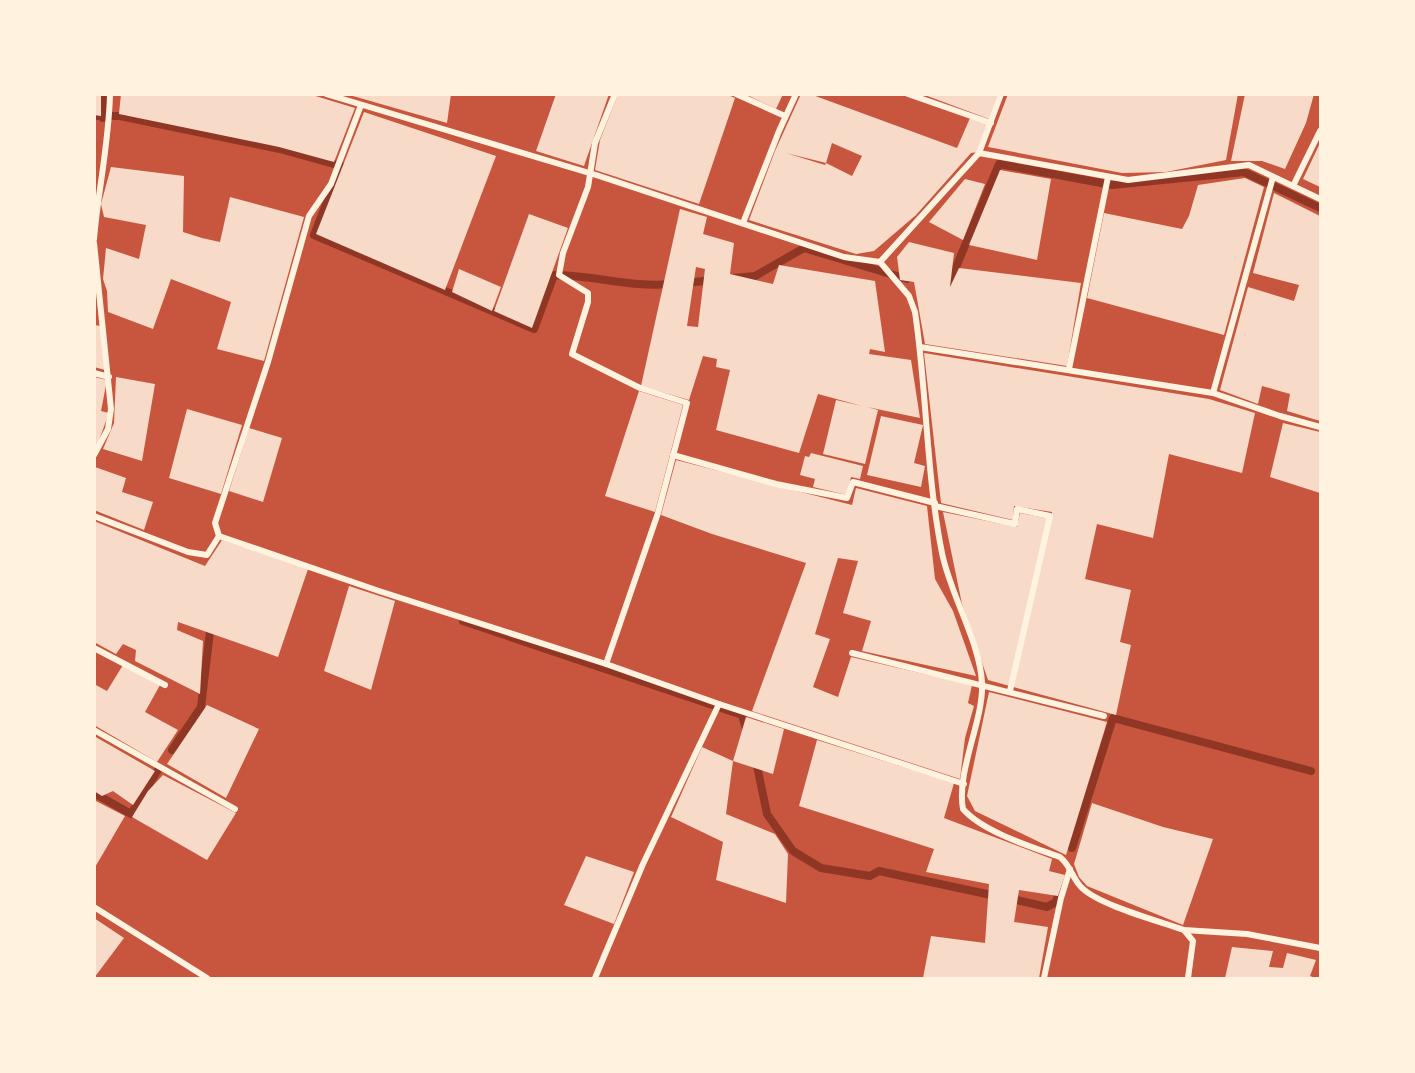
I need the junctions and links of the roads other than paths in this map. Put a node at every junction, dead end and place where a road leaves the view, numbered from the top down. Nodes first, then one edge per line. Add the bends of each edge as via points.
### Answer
1 (110, 94) edge
2 (326, 94) edge
3 (615, 94) edge
4 (736, 94) edge
5 (796, 94) edge
6 (908, 94) edge
7 (1001, 94) edge
8 (361, 105) junction
9 (786, 116) junction
10 (991, 123) junction
11 (1320, 130) edge
12 (979, 153) junction
13 (590, 173) junction
14 (1108, 177) junction
15 (1273, 177) junction
16 (1293, 186) junction
17 (96, 195) edge
18 (1320, 199) edge
19 (743, 223) junction
20 (94, 241) edge
21 (880, 262) junction
22 (920, 347) junction
23 (1069, 369) junction
24 (94, 373) edge
25 (109, 377) junction
26 (1213, 393) junction
27 (1320, 427) edge
28 (94, 455) edge
29 (673, 455) junction
30 (935, 505) junction
31 (94, 516) edge
32 (219, 536) junction
33 (94, 648) edge
34 (852, 653) dead end
35 (606, 664) junction
36 (982, 684) junction
37 (165, 685) dead end
38 (1010, 691) junction
39 (719, 704) junction
40 (1104, 716) dead end
41 (94, 730) edge
42 (964, 784) junction
43 (235, 809) dead end
44 (1070, 868) junction
45 (94, 907) edge
46 (1184, 930) junction
47 (1320, 948) edge
48 (207, 978) edge
49 (595, 978) edge
50 (1044, 978) edge
51 (1188, 978) edge

1 - 17 street via 110,118
2 - 8 street
3 - 13 street via 596,143
4 - 9 street
5 - 9 street
6 - 10 street
7 - 10 street
8 - 13 street
8 - 32 street via 331,183 309,216 215,523
9 - 19 street
10 - 12 street
11 - 16 street
12 - 14 street
12 - 21 street
13 - 19 street
13 - 29 street via 559,275 588,293 572,354 640,388 687,403
14 - 15 street via 1128,180 1249,165
14 - 23 street
15 - 16 street
15 - 26 street
16 - 18 street
17 - 20 street
19 - 21 street via 844,257
20 - 25 street
21 - 22 street via 909,296
22 - 23 street
22 - 30 street
23 - 26 street
24 - 25 street
25 - 28 street via 108,429
26 - 27 street
29 - 30 street via 776,484 847,498 853,482
29 - 35 street via 658,513
30 - 36 street via 942,554
30 - 38 street via 1015,524 1017,509 1050,516
31 - 32 street via 188,552 207,555
32 - 35 street
33 - 37 street
34 - 36 street
35 - 39 street
36 - 38 street
36 - 42 street
38 - 40 street
39 - 42 street
39 - 49 street via 643,864
41 - 43 street
42 - 44 street via 963,809 971,818 1060,857
44 - 46 street via 1082,889 1103,901
44 - 50 street
45 - 48 street
46 - 47 street via 1247,934
46 - 51 street via 1193,940

